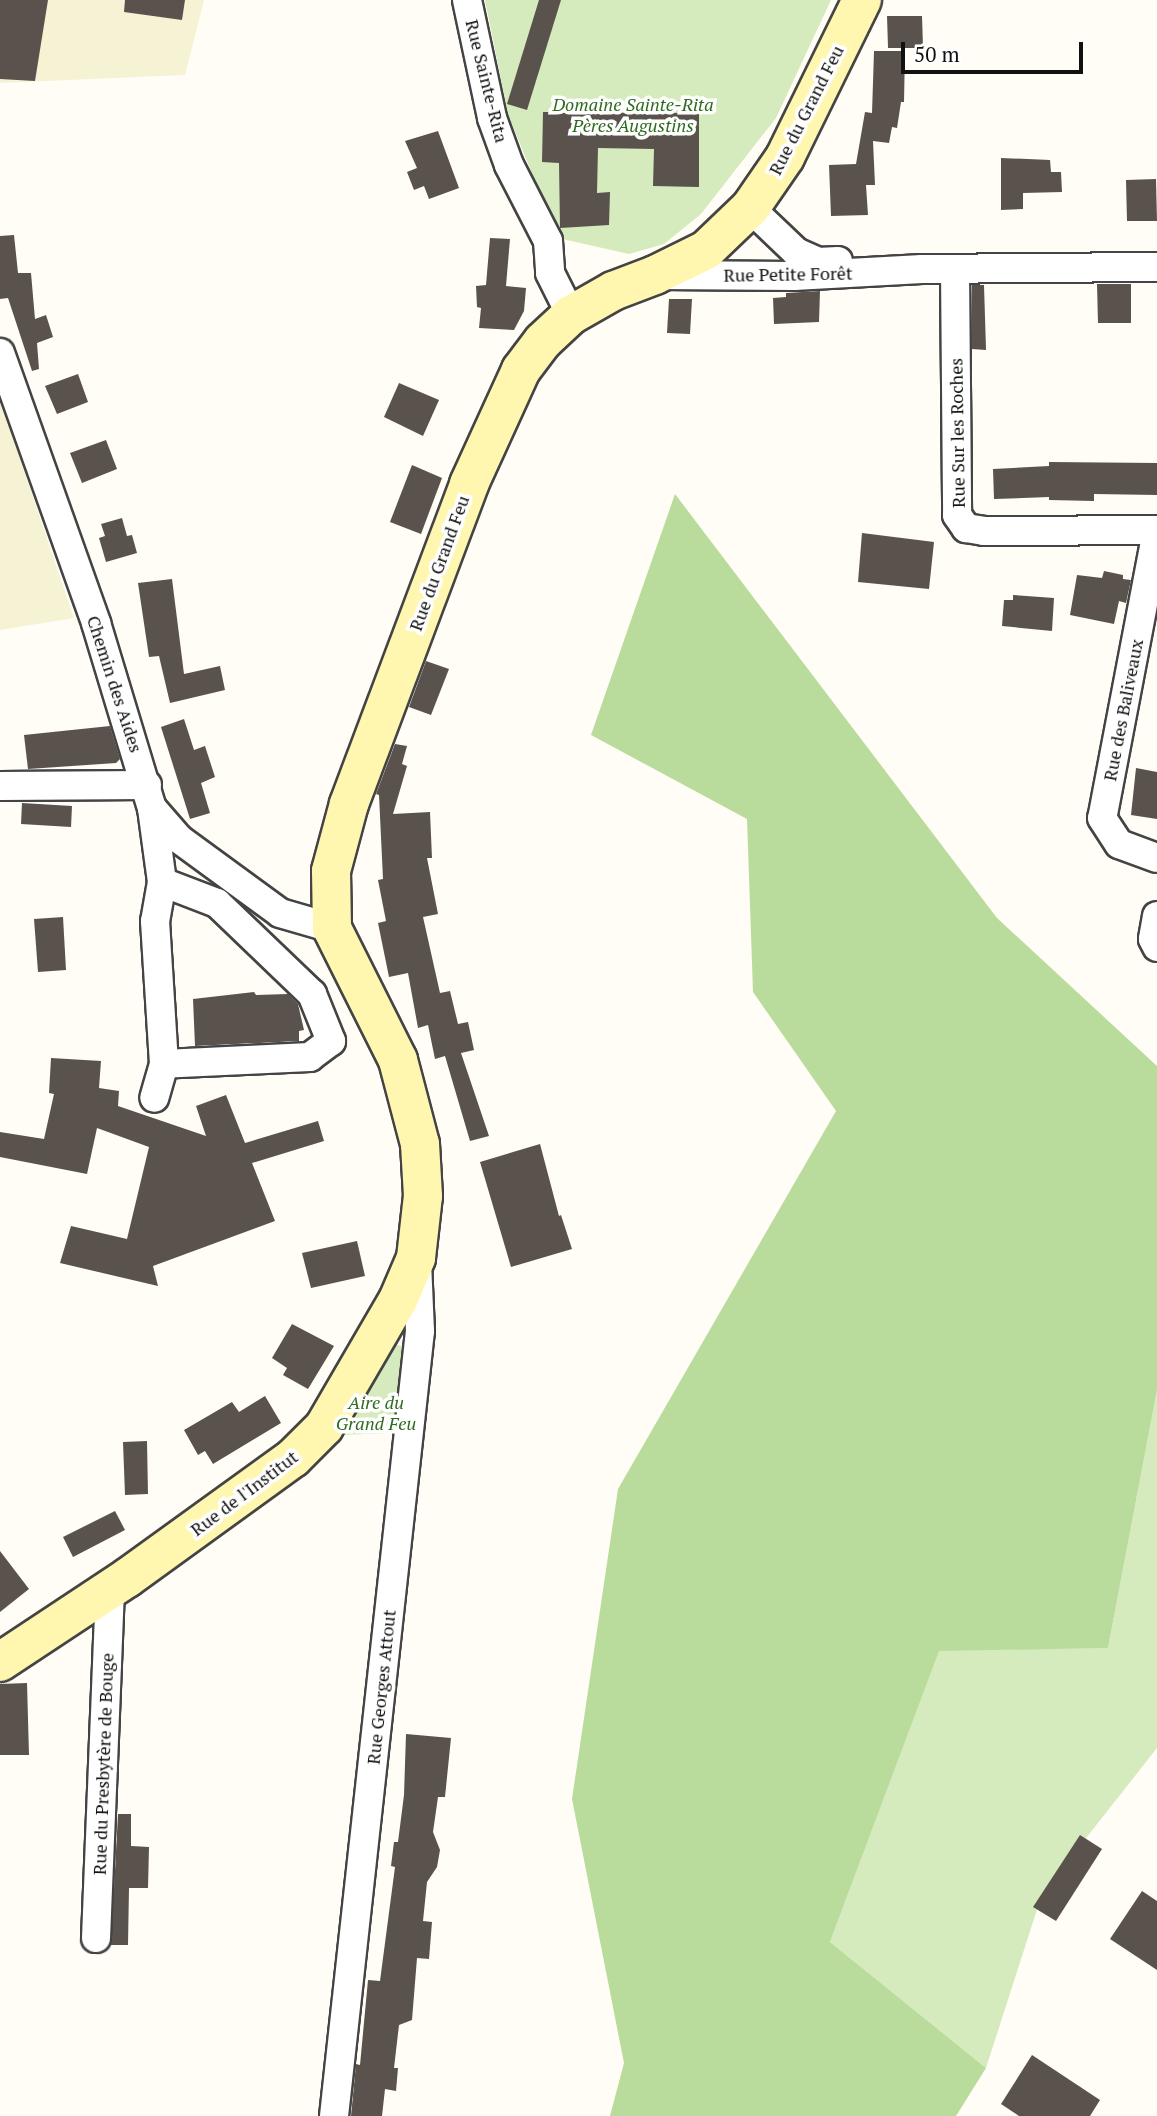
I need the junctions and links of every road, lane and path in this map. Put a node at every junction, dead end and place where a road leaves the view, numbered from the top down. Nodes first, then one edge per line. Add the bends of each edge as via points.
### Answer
1 (467, 0) edge
2 (862, 0) edge
3 (750, 208) junction
4 (1157, 267) edge
5 (922, 269) junction
6 (956, 270) junction
7 (655, 275) junction
8 (571, 315) junction
9 (0, 354) edge
10 (1157, 531) edge
11 (0, 786) edge
12 (150, 797) junction
13 (1157, 858) edge
14 (162, 882) junction
15 (1157, 916) edge
16 (332, 928) junction
17 (1157, 947) edge
18 (164, 1064) junction
19 (154, 1098) dead end
20 (416, 1258) junction
21 (110, 1590) junction
22 (0, 1662) edge
23 (96, 1938) dead end
24 (334, 2116) edge

1 - 8 street, Rue Sainte-Rita via 492,118 509,165 548,241 550,273
2 - 3 street, Rue du Grand Feu via 785,157
3 - 5 street, Rue Petite Forêt via 796,252 818,262 898,256
3 - 7 street, Rue du Grand Feu via 706,250
4 - 6 street, Rue Petite Forêt
5 - 6 street, Rue Petite Forêt
5 - 7 street, Rue Petite Forêt via 794,276
6 - 10 street, Rue Sur les Roches via 957,515 966,528
7 - 8 street, Rue du Grand Feu via 613,291
8 - 16 street, Rue du Grand Feu via 520,370 469,484 349,804 331,871
9 - 12 street, Chemin des Aides via 96,623
10 - 13 street, Rue des Baliveaux via 1102,818 1119,844
11 - 12 street
12 - 14 street
12 - 16 street, Chemin des Aides via 179,839 280,913
14 - 18 street via 155,921
14 - 18 street via 217,903 312,994 331,1041 310,1057
15 - 17 street via 1153,939
16 - 20 street, Rue du Grand Feu via 398,1060 420,1144 424,1196
18 - 19 street
20 - 21 street, Rue de l'Institut via 388,1319 324,1427 293,1458
20 - 24 street, Rue Georges Attout via 420,1331
21 - 22 street, Rue de l'Institut
21 - 23 street, Rue du Presbytère de Bouge

